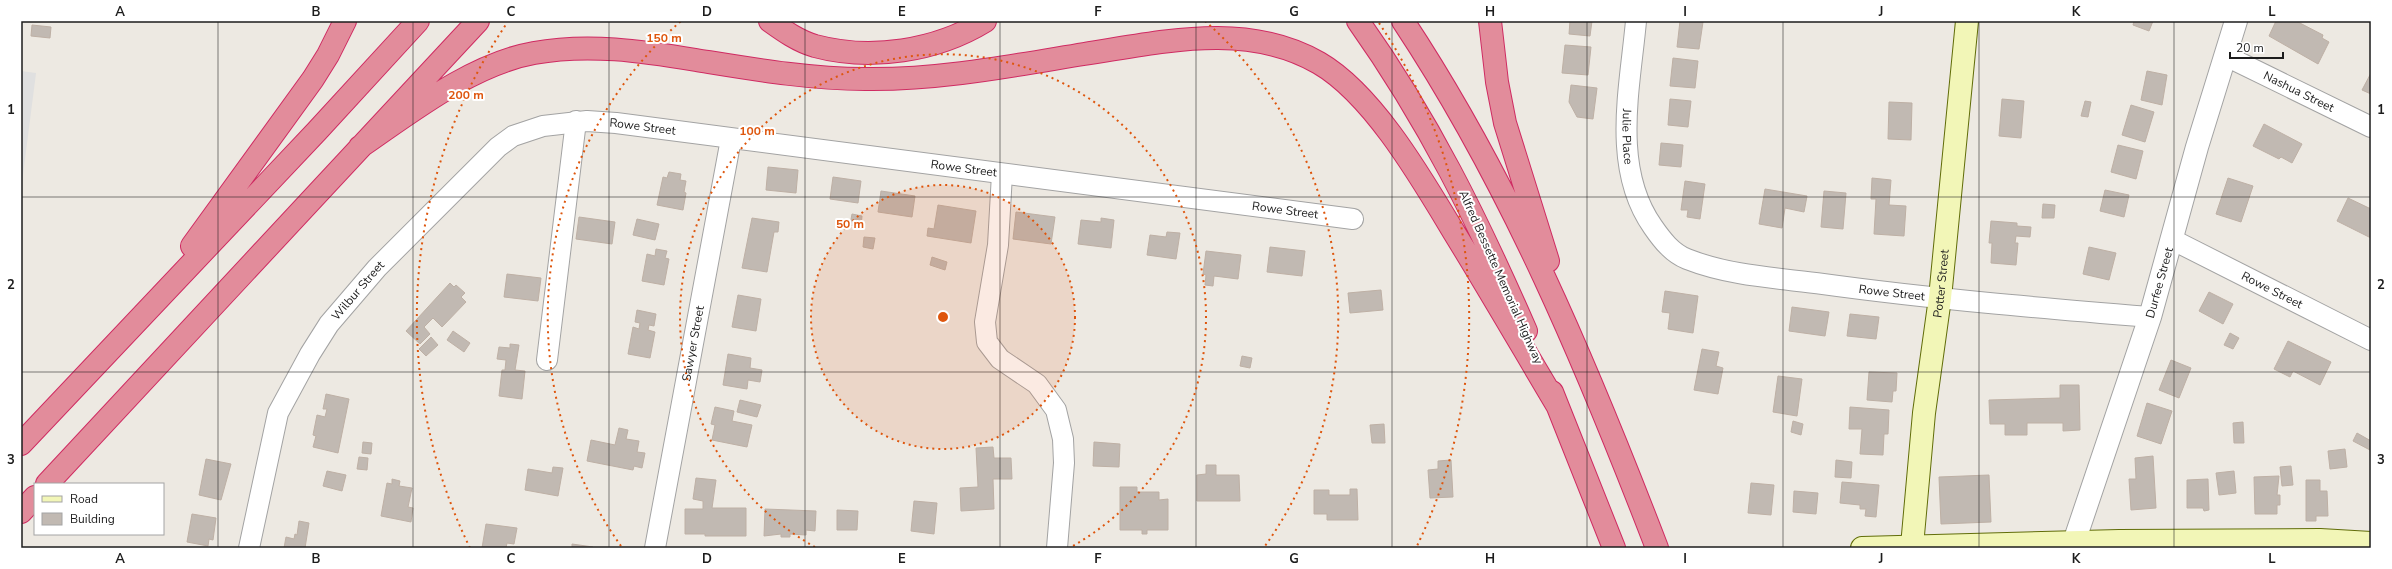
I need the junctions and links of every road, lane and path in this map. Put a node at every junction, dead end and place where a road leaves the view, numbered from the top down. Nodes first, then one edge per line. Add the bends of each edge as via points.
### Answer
1 (345, 21) edge
2 (418, 21) edge
3 (478, 21) edge
4 (770, 21) edge
5 (985, 21) edge
6 (1358, 21) edge
7 (1403, 21) edge
8 (1490, 21) edge
9 (1636, 21) edge
10 (1967, 21) edge
11 (2236, 21) edge
12 (2226, 56) junction
13 (576, 121) junction
14 (2371, 127) edge
15 (731, 139) junction
16 (360, 147) junction
17 (1002, 174) junction
18 (1353, 218) dead end
19 (2173, 240) junction
20 (1665, 243) joint
21 (1940, 298) junction
22 (142, 314) junction
23 (2150, 316) junction
24 (1571, 338) junction
25 (2371, 340) edge
26 (547, 360) dead end
27 (1557, 405) junction
28 (21, 444) edge
29 (48, 483) edge
30 (34, 498) edge
31 (21, 512) edge
32 (2371, 544) edge
33 (2073, 545) edge
34 (1912, 546) junction
35 (249, 548) edge
36 (655, 548) edge
37 (1058, 548) edge
38 (1614, 548) edge
39 (1657, 548) edge
40 (1862, 548) edge

1 - 22 highway via 313,79
2 - 22 highway
3 - 16 highway
4 - 5 highway via 790,36 814,45 867,53 895,52 924,46
6 - 27 highway, Alfred Bessette Memorial Highway via 1401,85 1453,172 1497,265
7 - 24 highway via 1475,140
8 - 24 highway via 1504,123
9 - 20 street, Julie Place via 1626,127 1627,154 1643,210
10 - 21 main road, Potter Street
11 - 12 street, Durfee Street
12 - 14 street, Nashua Street
12 - 19 street, Durfee Street via 2197,147
13 - 15 street, Rowe Street via 645,126
13 - 26 street
13 - 35 street, Wilbur Street via 558,122 527,130 498,147 377,268 329,324 278,413
15 - 17 street, Rowe Street via 851,152
15 - 36 street, Sawyer Street
16 - 27 highway via 417,108 467,79 498,64 530,54 560,49 619,49 795,75 866,80 965,73 1176,39 1229,38 1273,44 1324,66 1352,90 1392,136 1429,191
16 - 29 highway
17 - 18 street, Rowe Street
17 - 37 street via 998,245 986,322 987,342 1000,359 1037,384 1056,410 1063,439 1064,463
19 - 23 street, Durfee Street
19 - 25 street, Rowe Street
20 - 21 street, Rowe Street via 1686,258 1736,272
21 - 23 street, Rowe Street
21 - 34 main road, Potter Street via 1924,413
22 - 28 highway
23 - 33 street, Durfee Street
24 - 39 highway
27 - 38 highway, Alfred Bessette Memorial Highway
30 - 31 highway
32 - 33 main road via 2320,540
33 - 34 main road
34 - 40 main road

